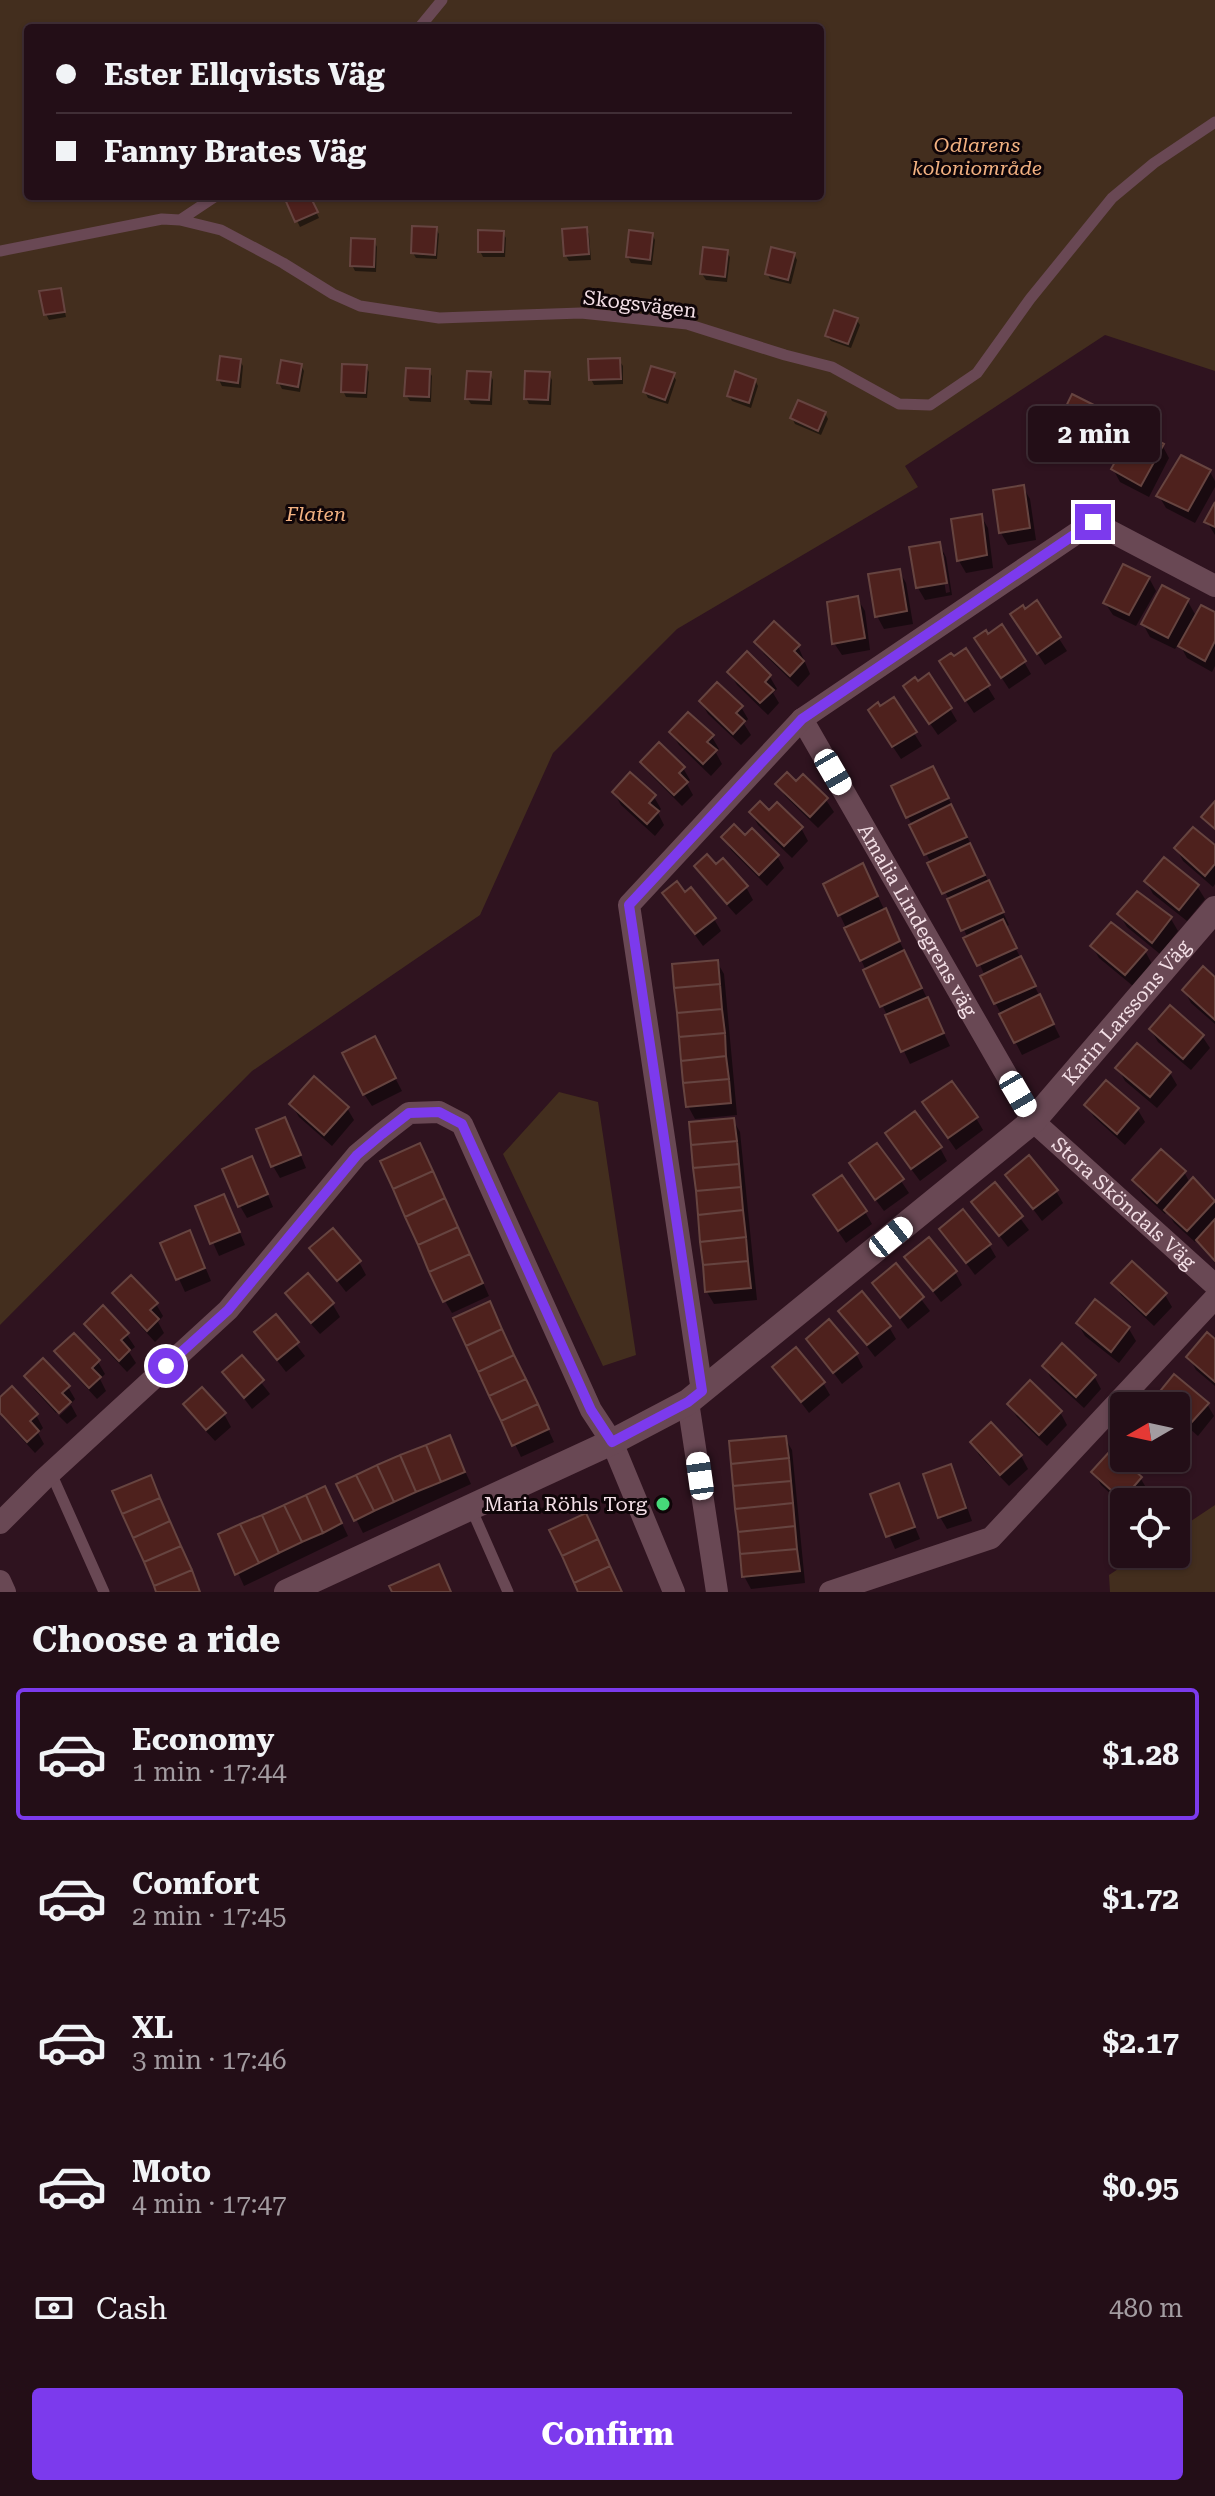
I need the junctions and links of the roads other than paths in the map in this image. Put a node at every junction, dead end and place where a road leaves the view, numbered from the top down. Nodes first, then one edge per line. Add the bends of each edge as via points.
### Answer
1 (442, 0) edge
2 (422, 24) edge
3 (1214, 123) edge
4 (210, 200) edge
5 (180, 220) junction
6 (0, 251) edge
7 (1215, 586) edge
8 (802, 719) junction
9 (1212, 915) edge
10 (1033, 1121) junction
11 (1215, 1285) edge
12 (1215, 1298) edge
13 (695, 1396) junction
14 (612, 1442) junction
15 (50, 1472) junction
16 (470, 1507) junction
17 (0, 1523) edge
18 (0, 1581) edge
19 (324, 1584) edge
20 (5, 1592) edge
21 (104, 1592) edge
22 (287, 1592) edge
23 (508, 1592) edge
24 (674, 1592) edge
25 (717, 1592) edge
26 (830, 1592) edge

1 - 2 lane
3 - 5 lane, Skogsvägen via 1112,198 977,373 930,405 899,404 832,367 687,324 581,313 439,318 360,306 221,230
4 - 5 lane
5 - 6 lane, Skogsvägen via 162,219
7 - 8 street via 1093,522
8 - 10 street, Amalia Lindegrens väg
8 - 13 street via 629,905
9 - 10 street, Karin Larssons Väg
10 - 11 street, Stora Sköndals Väg
10 - 13 street, Karin Larssons Väg
12 - 26 street via 991,1538
13 - 14 street, Karin Larssons Väg
13 - 25 street
14 - 15 street via 591,1410 462,1124 439,1112 409,1113 357,1155 228,1310
14 - 16 street, Karin Larssons Väg
14 - 24 street
15 - 17 street
15 - 21 lane
16 - 19 street, Karin Larssons Väg
16 - 23 lane
18 - 20 street
19 - 22 street, Karin Larssons Väg

